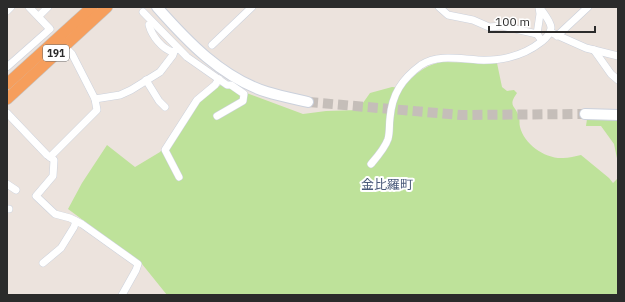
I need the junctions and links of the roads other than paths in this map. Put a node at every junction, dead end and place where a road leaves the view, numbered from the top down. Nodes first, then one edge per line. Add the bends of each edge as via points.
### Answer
1 (12, 7) edge
2 (29, 7) edge
3 (48, 7) edge
4 (92, 7) edge
5 (107, 7) edge
6 (157, 7) edge
7 (252, 7) edge
8 (439, 7) edge
9 (539, 7) edge
10 (588, 7) edge
11 (7, 11) edge
12 (39, 16) junction
13 (149, 26) junction
14 (177, 29) junction
15 (550, 32) junction
16 (537, 34) junction
17 (557, 36) junction
18 (167, 37) junction
19 (542, 41) junction
20 (212, 45) dead end
21 (64, 46) junction
22 (176, 50) junction
23 (594, 50) junction
24 (618, 56) edge
25 (9, 74) edge
26 (219, 79) junction
27 (146, 80) junction
28 (618, 80) edge
29 (7, 99) edge
30 (95, 100) junction
31 (308, 102) tunnel mouth
32 (165, 107) dead end
33 (7, 113) edge
34 (585, 114) tunnel mouth
35 (618, 115) edge
36 (217, 116) dead end
37 (50, 157) junction
38 (371, 164) dead end
39 (179, 177) dead end
40 (7, 184) edge
41 (16, 190) dead end
42 (76, 221) junction
43 (44, 263) dead end
44 (122, 295) edge

1 - 11 street
2 - 12 street
3 - 12 street
4 - 25 highway, 191
5 - 21 highway, 191
6 - 14 main road
7 - 20 street
8 - 16 street via 448,15 473,20 489,27 505,26
9 - 15 street via 550,24
9 - 16 street
10 - 17 street
12 - 25 street via 50,29
13 - 18 street via 161,37
13 - 18 street via 144,13
13 - 22 street via 161,44 169,51
14 - 18 street
14 - 31 main road via 199,51 243,82 266,92
15 - 17 street
15 - 19 street
16 - 19 street
17 - 23 street
18 - 22 street
19 - 38 street via 519,55 507,58 441,58 422,65 395,93 388,140
21 - 29 highway, 191
21 - 30 street via 72,54
22 - 26 street
22 - 27 street via 160,72
23 - 24 street
23 - 28 street
26 - 36 street via 244,94 243,101
26 - 39 street via 197,100 165,150
27 - 30 street via 123,94
27 - 32 street
30 - 37 street via 97,110
33 - 37 street
34 - 35 main road
37 - 42 street via 54,160 53,176 36,196 55,214
40 - 41 street
42 - 43 street via 61,248
42 - 44 street via 138,264

